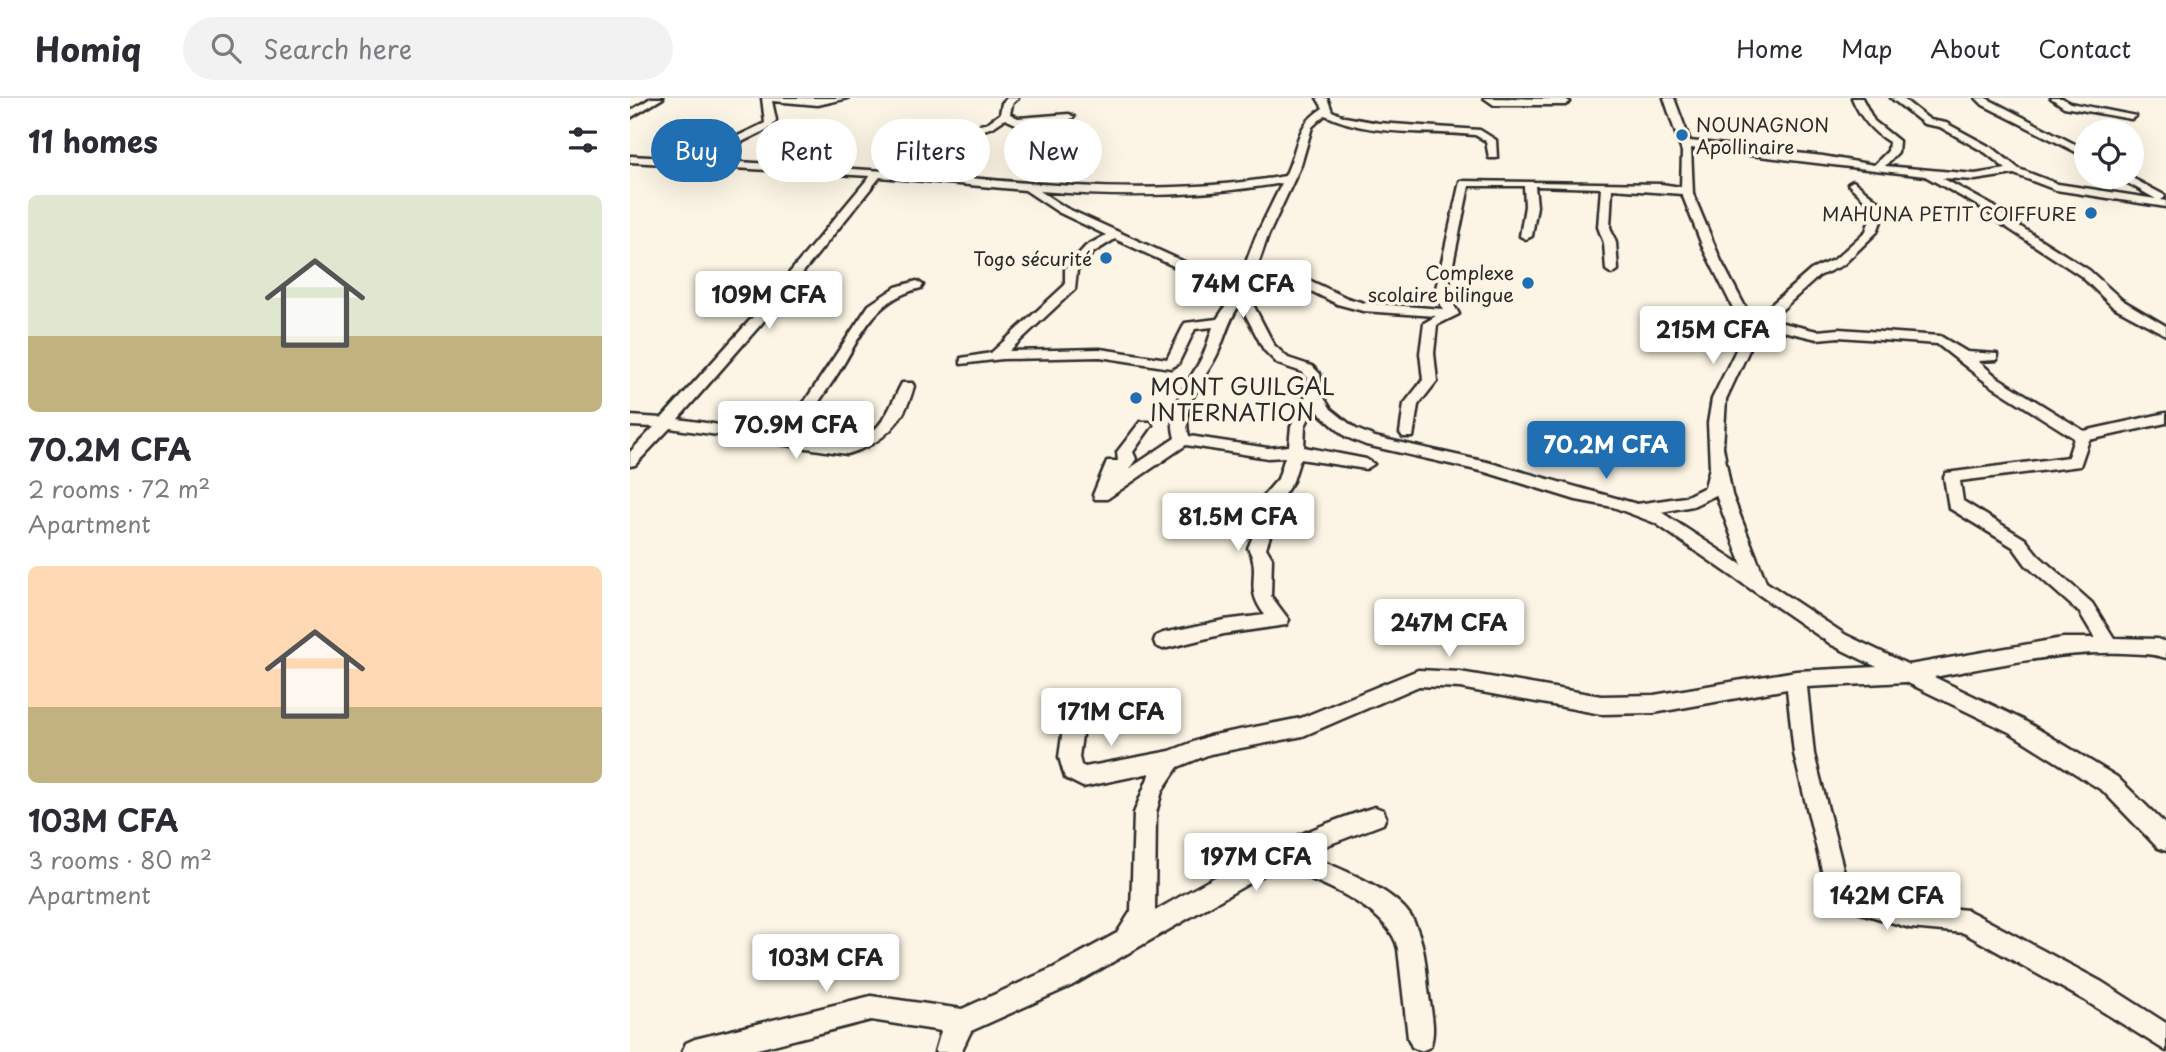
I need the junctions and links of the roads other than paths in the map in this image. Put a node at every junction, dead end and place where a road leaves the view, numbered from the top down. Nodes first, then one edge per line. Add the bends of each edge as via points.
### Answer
1 (658, 98) edge
2 (773, 98) edge
3 (843, 98) edge
4 (1013, 98) edge
5 (1489, 98) edge
6 (1669, 98) edge
7 (1857, 98) edge
8 (1896, 98) edge
9 (1981, 98) edge
10 (2056, 98) edge
11 (1564, 102) dead end
12 (1324, 105) edge
13 (630, 115) edge
14 (1005, 115) junction
15 (2132, 116) dead end
16 (1069, 117) dead end
17 (1012, 119) edge
18 (1042, 119) edge
19 (1004, 123) edge
20 (990, 125) joint
21 (742, 138) edge
22 (1687, 144) junction
23 (2074, 148) edge
24 (1493, 156) dead end
25 (630, 159) edge
26 (651, 160) edge
27 (742, 166) edge
28 (1877, 169) junction
29 (2015, 171) junction
30 (1926, 173) junction
31 (871, 174) edge
32 (1289, 179) junction
33 (871, 181) edge
34 (966, 182) edge
35 (1529, 183) junction
36 (1853, 184) dead end
37 (1607, 186) junction
38 (1030, 189) junction
39 (2143, 189) edge
40 (1686, 191) junction
41 (2166, 202) edge
42 (1114, 235) junction
43 (1526, 236) dead end
44 (1250, 269) junction
45 (1612, 270) dead end
46 (917, 285) dead end
47 (1241, 293) junction
48 (1452, 314) junction
49 (1221, 322) junction
50 (1747, 326) junction
51 (2166, 331) edge
52 (1964, 356) junction
53 (1992, 356) dead end
54 (993, 358) junction
55 (966, 362) dead end
56 (907, 386) dead end
57 (1316, 389) junction
58 (2166, 418) edge
59 (630, 421) edge
60 (667, 423) junction
61 (1144, 425) dead end
62 (1408, 433) dead end
63 (2082, 436) junction
64 (1183, 440) junction
65 (786, 441) junction
66 (1299, 452) junction
67 (1718, 460) junction
68 (630, 461) edge
69 (1366, 464) dead end
70 (1637, 509) junction
71 (1760, 587) junction
72 (1163, 641) dead end
73 (2109, 645) junction
74 (2166, 650) edge
75 (1905, 674) junction
76 (1796, 679) junction
77 (1075, 714) dead end
78 (1171, 760) junction
79 (1376, 817) dead end
80 (2166, 840) edge
81 (1279, 855) junction
82 (1125, 940) junction
83 (962, 1022) junction
84 (1421, 1038) dead end
85 (2166, 1038) edge
86 (695, 1052) edge
87 (948, 1052) edge

1 - 13 street
2 - 3 street via 818,102
2 - 21 street via 769,125
4 - 14 street
5 - 11 street via 1494,102
6 - 22 street
7 - 28 street via 1876,131 1894,141 1893,152
8 - 29 street via 1927,122 1943,125 1990,150
9 - 23 street
10 - 15 street via 2067,105
12 - 24 street via 1335,117 1375,125 1477,132 1491,140
12 - 32 street via 1312,119
14 - 17 street
14 - 20 street
16 - 18 street
19 - 20 street
22 - 28 street
22 - 40 street
25 - 26 street
27 - 31 street
28 - 30 street
29 - 30 street via 1975,177
29 - 41 street via 2056,187
30 - 51 street via 1991,209 2085,273 2116,303
32 - 38 street via 1197,192
32 - 44 street
33 - 60 street
34 - 38 street
35 - 37 street
35 - 43 street
35 - 48 street via 1464,183 1441,293
36 - 50 street via 1873,202 1877,216 1871,232 1839,262 1815,273 1770,313
37 - 40 street
37 - 45 street via 1604,227
38 - 42 street via 1062,211
39 - 41 street
40 - 50 street
42 - 47 street
42 - 54 street via 1090,248 1071,270 1071,286
44 - 47 street
44 - 48 street via 1290,276 1363,307
46 - 65 street via 898,287 865,318
47 - 49 street
47 - 57 street via 1269,347 1283,361 1307,369 1315,377
48 - 62 street via 1431,323 1430,381 1411,404
49 - 54 street via 1190,326 1171,364 1100,353
49 - 64 street via 1209,355 1189,387 1178,423
50 - 52 street via 1783,327 1817,335 1940,340
50 - 67 street via 1746,342 1719,399 1714,430
52 - 53 street
52 - 63 street via 1992,380
54 - 55 street
56 - 65 street via 901,410 860,446 847,449
57 - 66 street via 1298,426
57 - 70 street via 1326,412 1361,437
58 - 63 street
59 - 60 street
60 - 65 street
60 - 68 street
61 - 64 street via 1125,452 1128,459 1122,467 1113,465 1101,495
63 - 73 street via 2075,462 1952,477 1955,504 2019,543 2086,608
64 - 66 street via 1268,453
66 - 69 street
66 - 72 street via 1293,455 1285,481 1270,499 1256,548 1263,558 1262,598 1280,620
67 - 70 street via 1712,490 1700,500
67 - 71 street via 1733,523
70 - 71 street via 1661,519
71 - 75 street via 1839,640
73 - 74 street
73 - 75 street via 2051,648
75 - 76 street
75 - 80 street via 2016,726 2110,785
76 - 78 street via 1654,704 1601,705 1460,680 1419,678 1303,727 1209,745
76 - 85 street via 1804,754 1834,879 1861,901 1910,916 1967,922 2093,991
77 - 78 street via 1069,757 1072,771 1083,777
78 - 82 street via 1153,787 1145,813 1143,914
79 - 81 street via 1347,824
81 - 82 street
81 - 84 street via 1324,872 1384,908 1404,927
82 - 83 street via 1062,977
83 - 86 street via 871,1008
83 - 87 street

